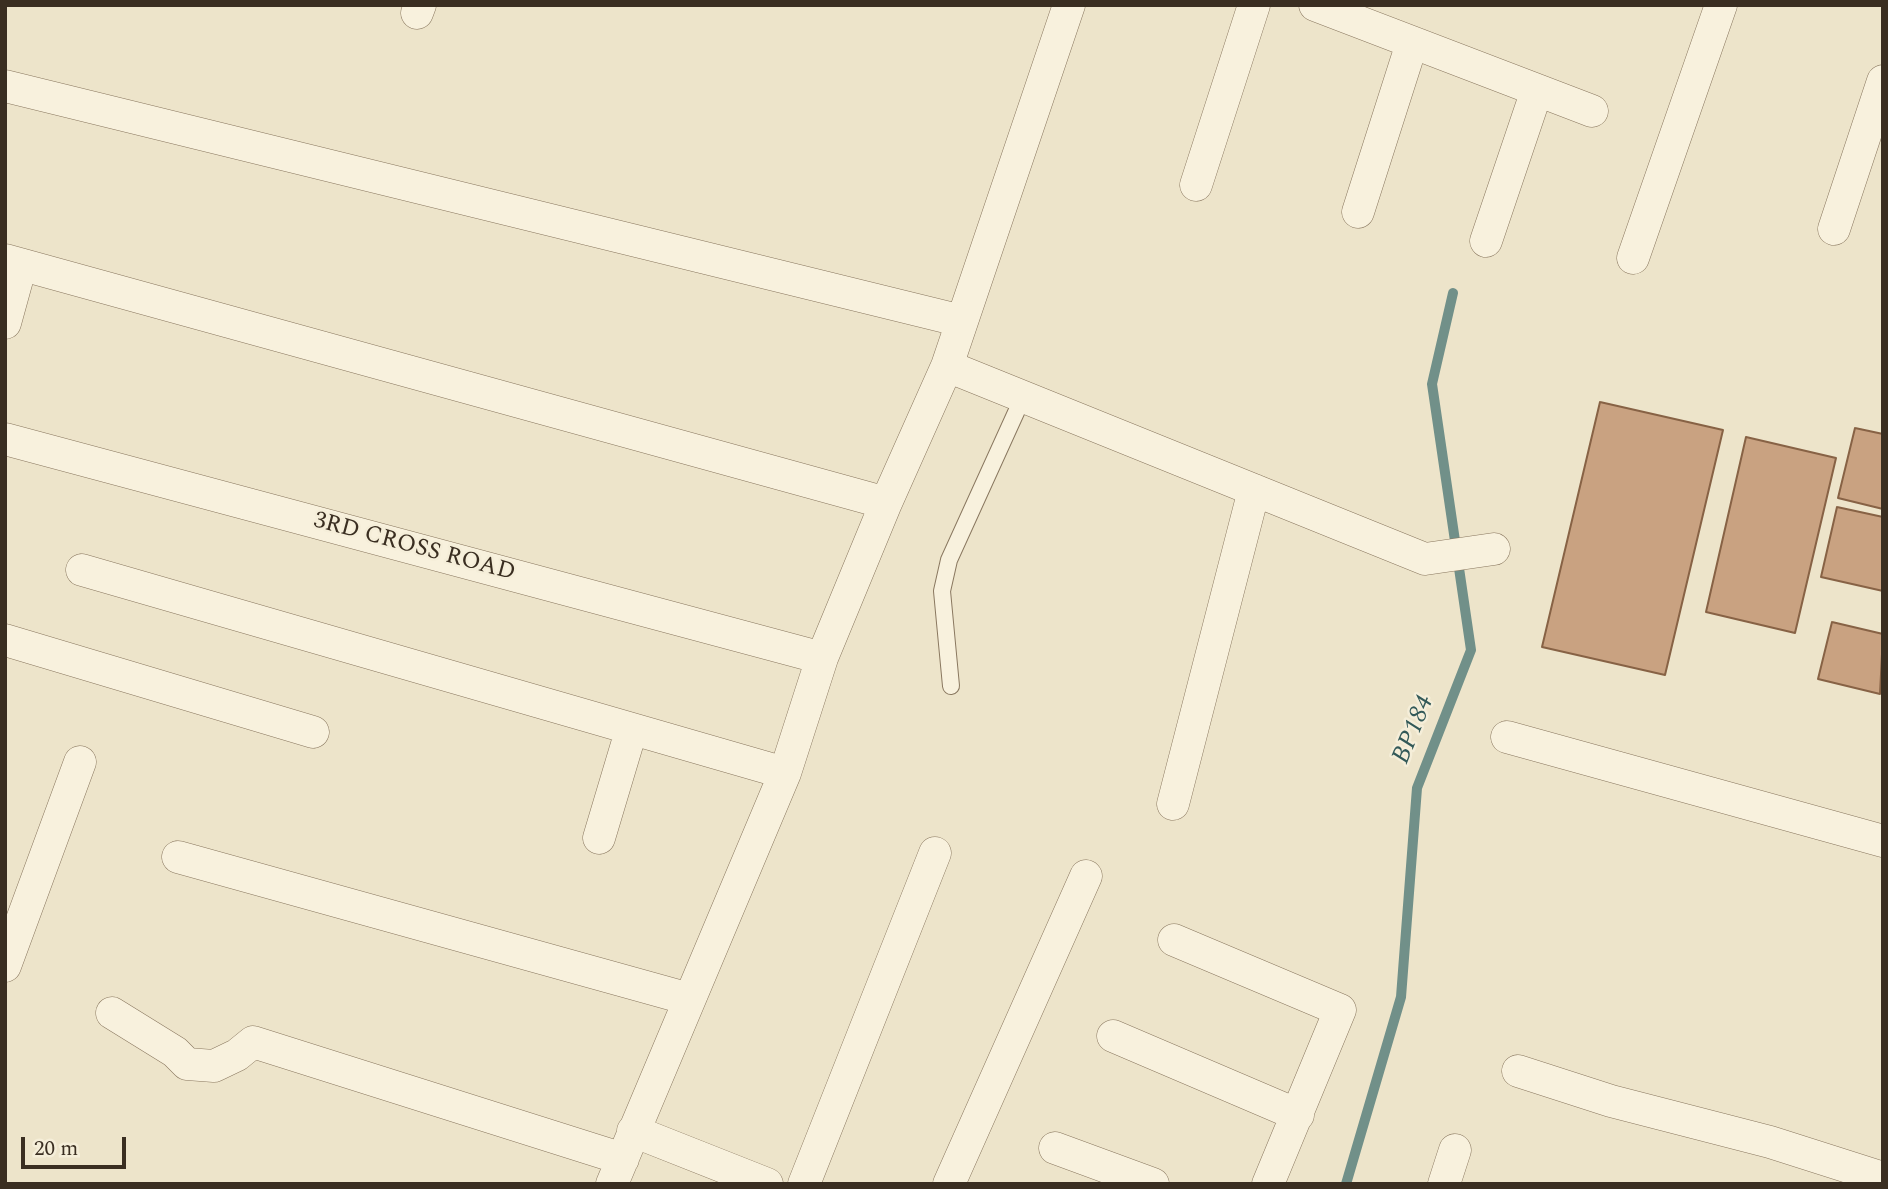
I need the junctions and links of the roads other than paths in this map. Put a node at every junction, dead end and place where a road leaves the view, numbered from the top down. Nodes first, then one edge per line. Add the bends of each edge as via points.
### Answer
1 (1069, 5) edge
2 (1254, 5) edge
3 (1315, 5) edge
4 (1721, 5) edge
5 (1412, 43) junction
6 (1883, 81) edge
7 (5, 86) edge
8 (1537, 90) junction
9 (1592, 111) dead end
10 (1196, 184) dead end
11 (1358, 212) dead end
12 (1834, 229) dead end
13 (1486, 241) dead end
14 (1633, 258) dead end
15 (13, 262) edge
16 (962, 321) junction
17 (5, 323) edge
18 (947, 366) junction
19 (1023, 397) junction
20 (5, 439) edge
21 (1254, 490) junction
22 (886, 503) junction
23 (1494, 549) dead end
24 (82, 570) dead end
25 (5, 640) edge
26 (822, 658) junction
27 (951, 686) dead end
28 (631, 731) junction
29 (313, 732) dead end
30 (1507, 737) dead end
31 (80, 762) dead end
32 (785, 773) junction
33 (1174, 804) dead end
34 (599, 838) dead end
35 (1883, 841) edge
36 (935, 853) dead end
37 (178, 858) dead end
38 (1086, 876) dead end
39 (1174, 940) dead end
40 (5, 967) edge
41 (689, 999) junction
42 (112, 1013) dead end
43 (1113, 1036) dead end
44 (1518, 1071) dead end
45 (1298, 1115) junction
46 (1055, 1148) dead end
47 (1455, 1150) dead end
48 (623, 1158) edge
49 (1883, 1178) edge
50 (767, 1184) edge
51 (804, 1184) edge
52 (949, 1184) edge
53 (1153, 1184) edge
54 (1268, 1184) edge
55 (1444, 1184) edge

1 - 16 street
2 - 10 street
3 - 5 street
4 - 14 street
5 - 8 street
5 - 11 street
6 - 12 street
7 - 16 street
8 - 9 street
8 - 13 street
15 - 17 street
15 - 22 street
16 - 18 street
18 - 19 street
18 - 22 street
19 - 21 street
19 - 27 lane via 946,570 942,590
20 - 26 street, 3RD CROSS ROAD
21 - 23 street via 1425,559
21 - 33 street
22 - 26 street
24 - 28 street
25 - 29 street
26 - 32 street
28 - 32 street
28 - 34 street
30 - 35 street
31 - 40 street
32 - 41 street
36 - 51 street
37 - 41 street
38 - 52 street
39 - 45 street via 1340,1010
41 - 48 street
42 - 48 street via 187,1064 214,1066 253,1041
43 - 45 street
44 - 49 street
45 - 54 street
46 - 53 street
47 - 55 street
48 - 50 street

